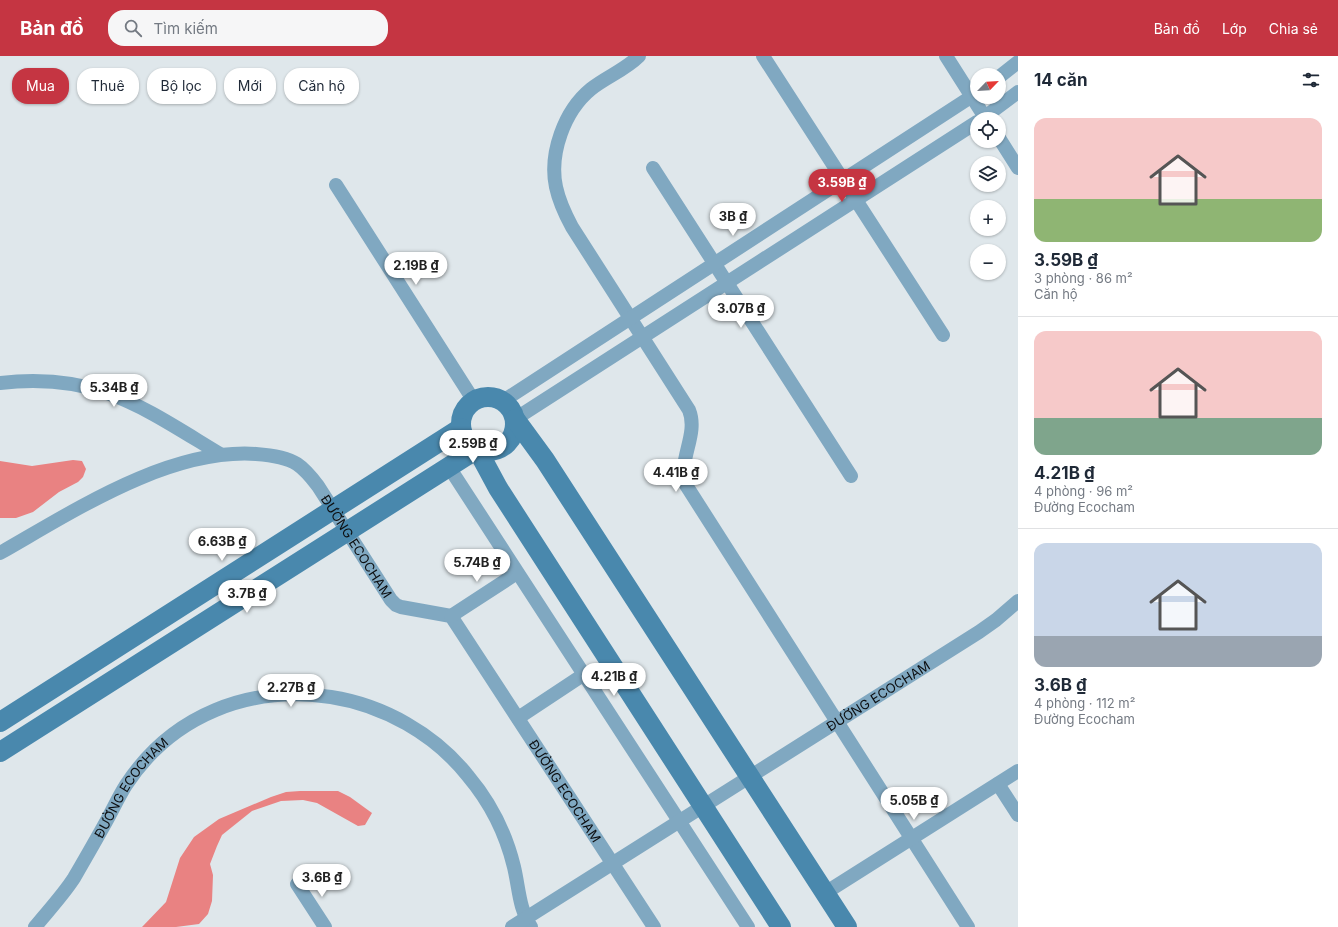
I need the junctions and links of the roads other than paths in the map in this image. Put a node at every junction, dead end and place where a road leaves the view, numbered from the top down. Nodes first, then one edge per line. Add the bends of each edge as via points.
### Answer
1 (639, 56) edge
2 (763, 56) edge
3 (946, 56) edge
4 (1018, 62) edge
5 (1006, 71) edge
6 (970, 88) edge
7 (1018, 92) edge
8 (970, 98) edge
9 (992, 112) edge
10 (970, 127) edge
11 (1005, 148) edge
12 (653, 168) dead end
13 (1018, 168) edge
14 (843, 180) junction
15 (336, 185) dead end
16 (856, 200) junction
17 (715, 264) junction
18 (727, 282) junction
19 (631, 318) junction
20 (943, 335) dead end
21 (642, 337) junction
22 (0, 383) edge
23 (474, 400) junction
24 (503, 401) junction
25 (515, 419) junction
26 (461, 428) junction
27 (477, 449) junction
28 (220, 454) junction
29 (449, 466) junction
30 (851, 476) dead end
31 (333, 510) junction
32 (347, 532) junction
33 (0, 553) edge
34 (517, 573) junction
35 (1018, 601) edge
36 (451, 616) junction
37 (583, 675) junction
38 (518, 718) junction
39 (0, 722) edge
40 (837, 722) junction
41 (0, 752) edge
42 (1018, 771) edge
43 (749, 777) junction
44 (998, 784) junction
45 (703, 806) junction
46 (1018, 815) edge
47 (679, 822) junction
48 (912, 838) junction
49 (613, 864) junction
50 (297, 884) dead end
51 (825, 893) junction
52 (528, 923) edge
53 (35, 927) edge
54 (325, 927) edge
55 (512, 927) edge
56 (654, 927) edge
57 (748, 927) edge
58 (780, 927) edge
59 (847, 927) edge
60 (968, 927) edge

1 - 19 street via 590,90 572,112 559,142 554,174 566,215
2 - 14 street
3 - 6 street
4 - 5 street
7 - 9 street
8 - 14 street
10 - 16 street
11 - 13 street
12 - 17 street
14 - 16 street
14 - 17 street
15 - 23 street
16 - 18 street
16 - 20 street
17 - 18 street
17 - 19 street
18 - 21 street
18 - 30 street
19 - 21 street
19 - 24 street
21 - 25 street
21 - 40 street via 692,416 682,472 686,485
22 - 28 street via 41,380 68,382 120,396
23 - 24 street via 486,396
23 - 26 street via 463,413
24 - 25 street
25 - 27 street via 513,434 503,447 488,451
25 - 43 street via 545,460
26 - 27 street via 467,442
26 - 31 street
27 - 29 street
27 - 45 street via 498,488
28 - 31 street, ĐƯỜNG ECOCHAM via 264,454 296,464 311,476
28 - 33 street, ĐƯỜNG ECOCHAM via 174,466 117,489
29 - 32 street
29 - 34 street
31 - 32 street, ĐƯỜNG ECOCHAM
31 - 39 street
32 - 36 street, ĐƯỜNG ECOCHAM via 396,605
32 - 41 street
34 - 36 street
34 - 37 street
35 - 40 street, ĐƯỜNG ECOCHAM via 979,632
36 - 38 street, ĐƯỜNG ECOCHAM
37 - 38 street
37 - 47 street
38 - 49 street, ĐƯỜNG ECOCHAM
40 - 43 street, ĐƯỜNG ECOCHAM
40 - 48 street
42 - 44 street
43 - 45 street, ĐƯỜNG ECOCHAM
43 - 51 street
44 - 46 street
44 - 48 street
45 - 47 street, ĐƯỜNG ECOCHAM
45 - 58 street
47 - 49 street, ĐƯỜNG ECOCHAM
47 - 57 street
48 - 51 street
48 - 60 street
49 - 52 street, ĐƯỜNG ECOCHAM
49 - 56 street, ĐƯỜNG ECOCHAM
50 - 54 street
51 - 59 street
52 - 53 street, ĐƯỜNG ECOCHAM via 519,900 514,867 501,829 489,805 468,775 443,749 414,727 382,711 354,702 311,694 275,695 240,701 206,713 173,734 126,785 72,880
52 - 55 street, ĐƯỜNG ECOCHAM

